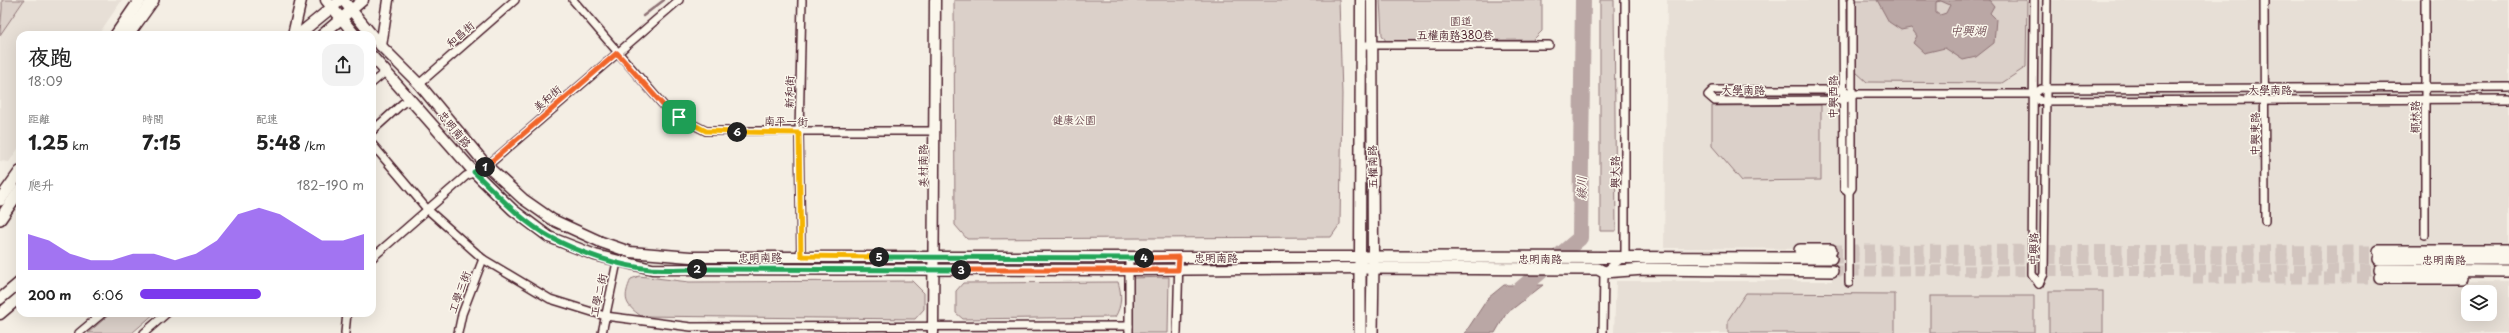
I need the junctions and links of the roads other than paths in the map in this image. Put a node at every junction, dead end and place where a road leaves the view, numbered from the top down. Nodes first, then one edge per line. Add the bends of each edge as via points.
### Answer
1 (140, 0) edge
2 (153, 0) edge
3 (301, 0) edge
4 (342, 0) edge
5 (363, 0) edge
6 (388, 0) edge
7 (515, 0) edge
8 (573, 0) edge
9 (679, 0) edge
10 (802, 0) edge
11 (935, 0) edge
12 (1361, 0) edge
13 (1372, 0) edge
14 (1625, 0) edge
15 (1843, 0) edge
16 (1852, 0) edge
17 (2034, 0) edge
18 (2047, 0) edge
19 (2264, 0) edge
20 (2425, 0) edge
21 (329, 4) edge
22 (351, 9) junction
23 (341, 18) junction
24 (119, 31) edge
25 (131, 31) edge
26 (294, 31) edge
27 (302, 31) edge
28 (326, 31) edge
29 (352, 31) edge
30 (369, 31) edge
31 (376, 40) edge
32 (1361, 45) junction
33 (1372, 45) junction
34 (1549, 45) dead end
35 (381, 46) junction
36 (617, 53) junction
37 (376, 61) edge
38 (385, 72) junction
39 (376, 80) edge
40 (419, 84) junction
41 (2509, 87) edge
42 (2264, 88) junction
43 (2425, 88) junction
44 (2047, 89) junction
45 (1844, 90) junction
46 (1855, 94) junction
47 (2034, 94) junction
48 (2425, 99) junction
49 (2509, 99) edge
50 (1843, 100) junction
51 (2265, 100) junction
52 (411, 101) junction
53 (2047, 101) junction
54 (376, 127) edge
55 (934, 131) junction
56 (799, 133) junction
57 (376, 149) edge
58 (487, 166) junction
59 (474, 172) junction
60 (16, 178) edge
61 (1849, 192) junction
62 (16, 196) edge
63 (0, 200) edge
64 (427, 210) junction
65 (0, 219) edge
66 (2265, 221) dead end
67 (2425, 235) dead end
68 (2509, 251) edge
69 (1831, 254) tunnel mouth
70 (376, 255) edge
71 (801, 256) junction
72 (1625, 256) junction
73 (934, 257) junction
74 (1179, 257) junction
75 (1129, 258) junction
76 (1373, 258) junction
77 (483, 259) junction
78 (2509, 259) edge
79 (617, 262) junction
80 (1360, 263) junction
81 (2379, 264) junction
82 (1600, 267) junction
83 (1373, 269) junction
84 (933, 270) junction
85 (1129, 270) junction
86 (1178, 270) junction
87 (2509, 271) edge
88 (1832, 274) tunnel mouth
89 (2509, 278) edge
90 (1849, 283) dead end
91 (16, 285) edge
92 (0, 299) edge
93 (16, 300) edge
94 (0, 314) edge
95 (605, 316) junction
96 (98, 317) edge
97 (162, 317) edge
98 (346, 317) edge
99 (1129, 329) edge
100 (933, 330) edge
101 (80, 333) edge
102 (144, 333) edge
103 (344, 333) edge
104 (458, 333) edge
105 (602, 333) edge
106 (1177, 333) edge
107 (1360, 333) edge
108 (1372, 333) edge
109 (1603, 333) edge

1 - 24 main road
2 - 25 main road
3 - 26 main road
4 - 21 main road
4 - 22 main road, 忠明南路
5 - 22 main road
6 - 35 main road
7 - 40 street, 和昌街
8 - 36 street, 南平一街
9 - 36 street, 美和街
10 - 56 street, 新和街
11 - 55 main road, 美村南路
12 - 32 main road, 五權南路
13 - 33 main road, 五權南路
14 - 72 street, 興大路
15 - 45 street, 中興西路
16 - 46 street, 中興西路
17 - 47 street, 中興路
18 - 44 street, 中興路
19 - 42 street, 中興東路
20 - 43 street, 椰林路
21 - 23 main road
21 - 27 main road
22 - 23 main road
22 - 30 main road, 忠明南路
23 - 28 main road
23 - 29 main road
31 - 35 main road, 忠明南路
32 - 33 street, 五權南路380巷
32 - 80 main road, 五權南路
33 - 34 street, 五權南路380巷
33 - 76 main road, 五權南路
35 - 40 main road, 忠明南路
36 - 56 street, 南平一街 via 670,113 706,131
36 - 58 street, 美和街
37 - 38 main road, 忠明南路
38 - 39 street
38 - 52 main road, 忠明南路
40 - 58 main road, 忠明南路
41 - 43 street, 大學南路
42 - 43 street, 大學南路
42 - 44 street, 大學南路
42 - 51 street, 中興東路
43 - 48 street, 椰林路
44 - 47 street, 大學南路 via 2041,89
44 - 53 street, 中興路
45 - 46 street, 大學南路
45 - 50 street, 中興西路
45 - 50 street, 大學南路 via 1713,90 1708,95 1715,101
46 - 47 street, 大學南路
46 - 50 street
46 - 61 street, 中興西路 via 1852,188
47 - 53 street, 大學南路 via 2040,101
47 - 53 street, 中興路 via 2032,274 2039,284 2044,274
48 - 49 street, 大學南路
48 - 51 street, 大學南路
48 - 67 street, 椰林路
50 - 61 street, 中興西路 via 1844,188
51 - 53 street, 大學南路
51 - 66 street, 中興東路
52 - 54 street via 403,103
52 - 59 main road, 忠明南路
55 - 56 street, 南平一街
55 - 73 main road, 美村南路
56 - 71 street, 新和街
57 - 64 street
58 - 59 street, 美和街
58 - 71 main road, 忠明南路 via 523,199 553,220 630,252 690,258
59 - 64 street, 美和街
59 - 79 main road, 忠明南路 via 513,210 549,237
60 - 63 main road
61 - 90 street, 中興西路
62 - 65 main road
64 - 70 street, 美和街
64 - 77 street
68 - 81 main road
69 - 72 main road, 忠明南路 via 1651,252
71 - 73 main road, 忠明南路
72 - 82 main road, 忠明南路
73 - 75 main road, 忠明南路
73 - 84 main road, 美村南路
74 - 75 main road, 忠明南路
74 - 80 main road, 忠明南路
74 - 86 street
75 - 85 street
76 - 80 main road, 忠明南路
76 - 82 main road, 忠明南路 via 1550,258
76 - 83 main road, 五權南路
77 - 95 street via 550,299
77 - 104 street, 工學三街 via 462,314
78 - 81 main road, 忠明南路
79 - 84 main road, 忠明南路 via 652,269
79 - 95 street, 工學二街
80 - 83 main road, 忠明南路
80 - 86 main road, 忠明南路
80 - 107 main road, 五權南路
81 - 87 main road, 忠明南路
81 - 89 main road
82 - 83 main road, 忠明南路
82 - 88 main road, 忠明南路
82 - 109 street
83 - 108 main road, 五權南路
84 - 85 main road, 忠明南路
84 - 100 main road, 美村南路
85 - 86 main road, 忠明南路
85 - 99 street
86 - 106 street
91 - 92 main road
93 - 94 main road
95 - 100 street via 691,327
95 - 105 street, 工學二街
96 - 101 street
97 - 102 street
98 - 103 street
99 - 100 street

